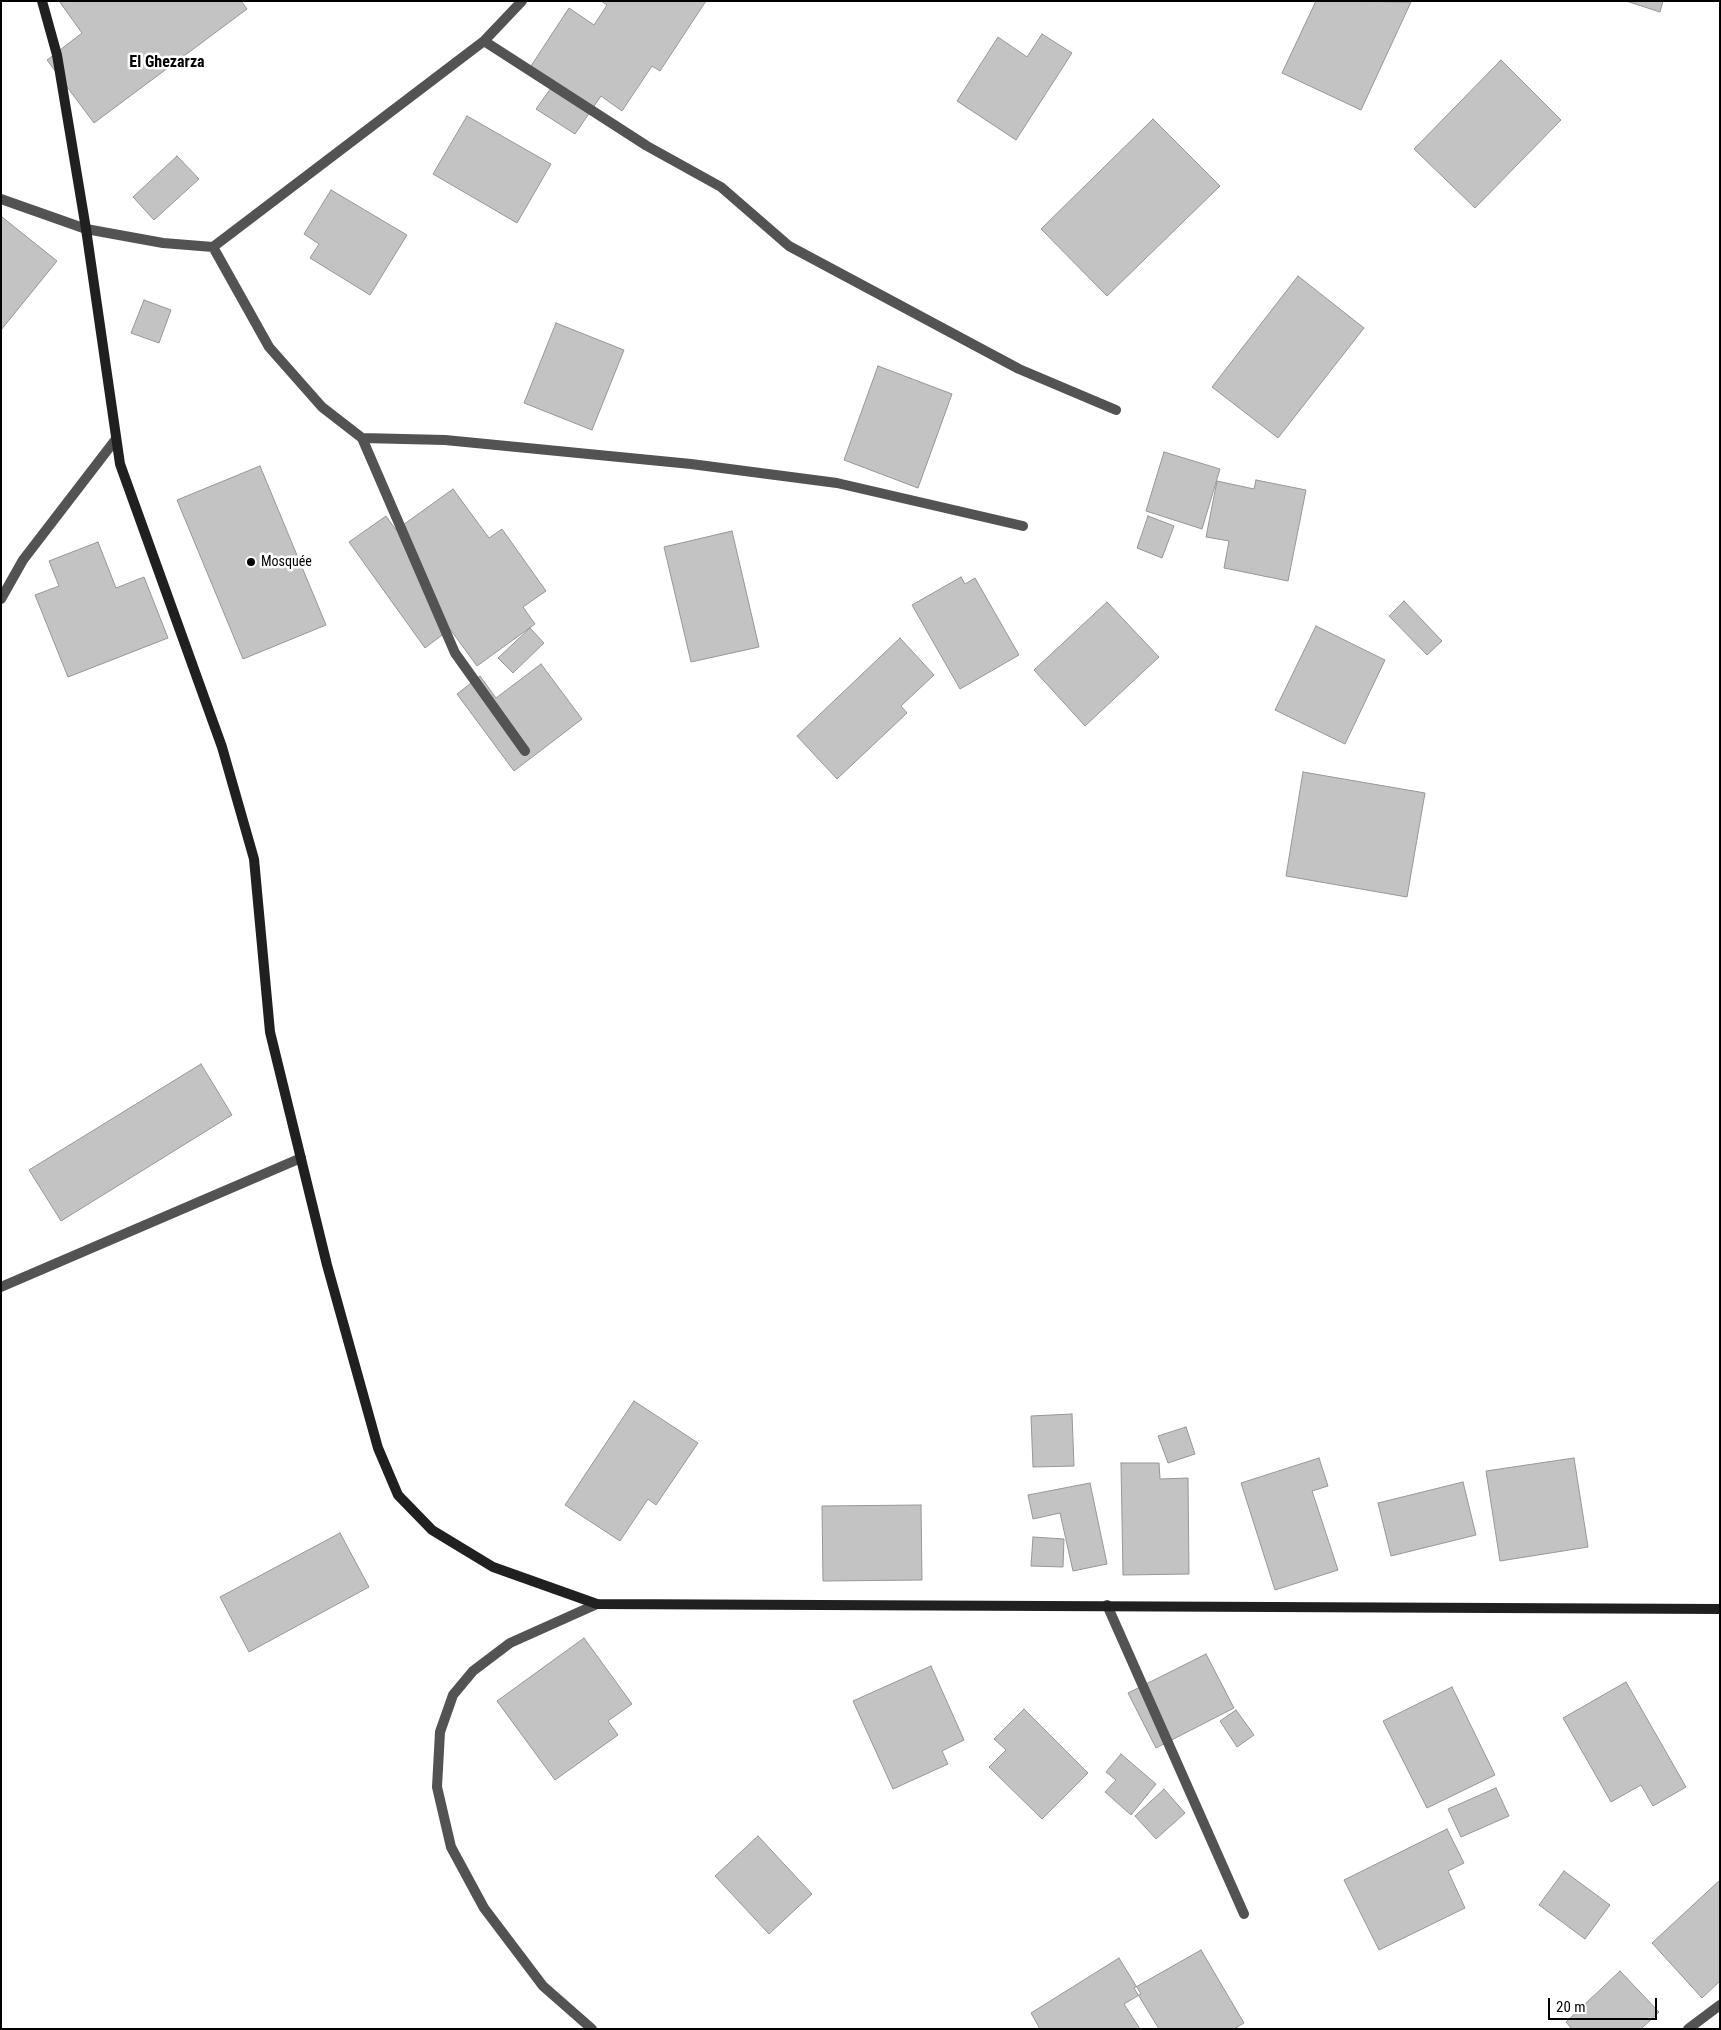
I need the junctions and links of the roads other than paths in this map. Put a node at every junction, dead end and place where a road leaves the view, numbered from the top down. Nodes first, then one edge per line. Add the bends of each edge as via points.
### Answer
1 (42, 1) edge
2 (522, 1) edge
3 (484, 41) junction
4 (1, 199) edge
5 (86, 229) junction
6 (213, 247) junction
7 (1116, 410) dead end
8 (362, 438) junction
9 (116, 439) junction
10 (1023, 526) dead end
11 (1, 599) edge
12 (525, 751) dead end
13 (301, 1158) junction
14 (1, 1287) edge
15 (597, 1604) junction
16 (1107, 1605) junction
17 (1720, 1609) edge
18 (1244, 1914) dead end
19 (1720, 2005) edge
20 (592, 2029) edge
21 (1688, 2029) edge

1 - 5 street via 58,55
2 - 3 street
3 - 6 street
3 - 7 street via 647,146 721,187 789,246 1019,370
4 - 5 street
5 - 6 street via 163,243
5 - 9 street
6 - 8 street via 269,347 322,407
8 - 10 street via 445,440 691,464 837,483
8 - 12 street via 455,653
9 - 11 street via 23,560
9 - 13 street via 120,464 222,747 254,859 270,1032
13 - 14 street
13 - 15 street via 378,1448 398,1495 432,1530 493,1567
15 - 16 street
15 - 20 street via 510,1643 473,1671 453,1695 440,1732 437,1787 452,1847 484,1908 543,1986
16 - 17 street
16 - 18 street
19 - 21 street

